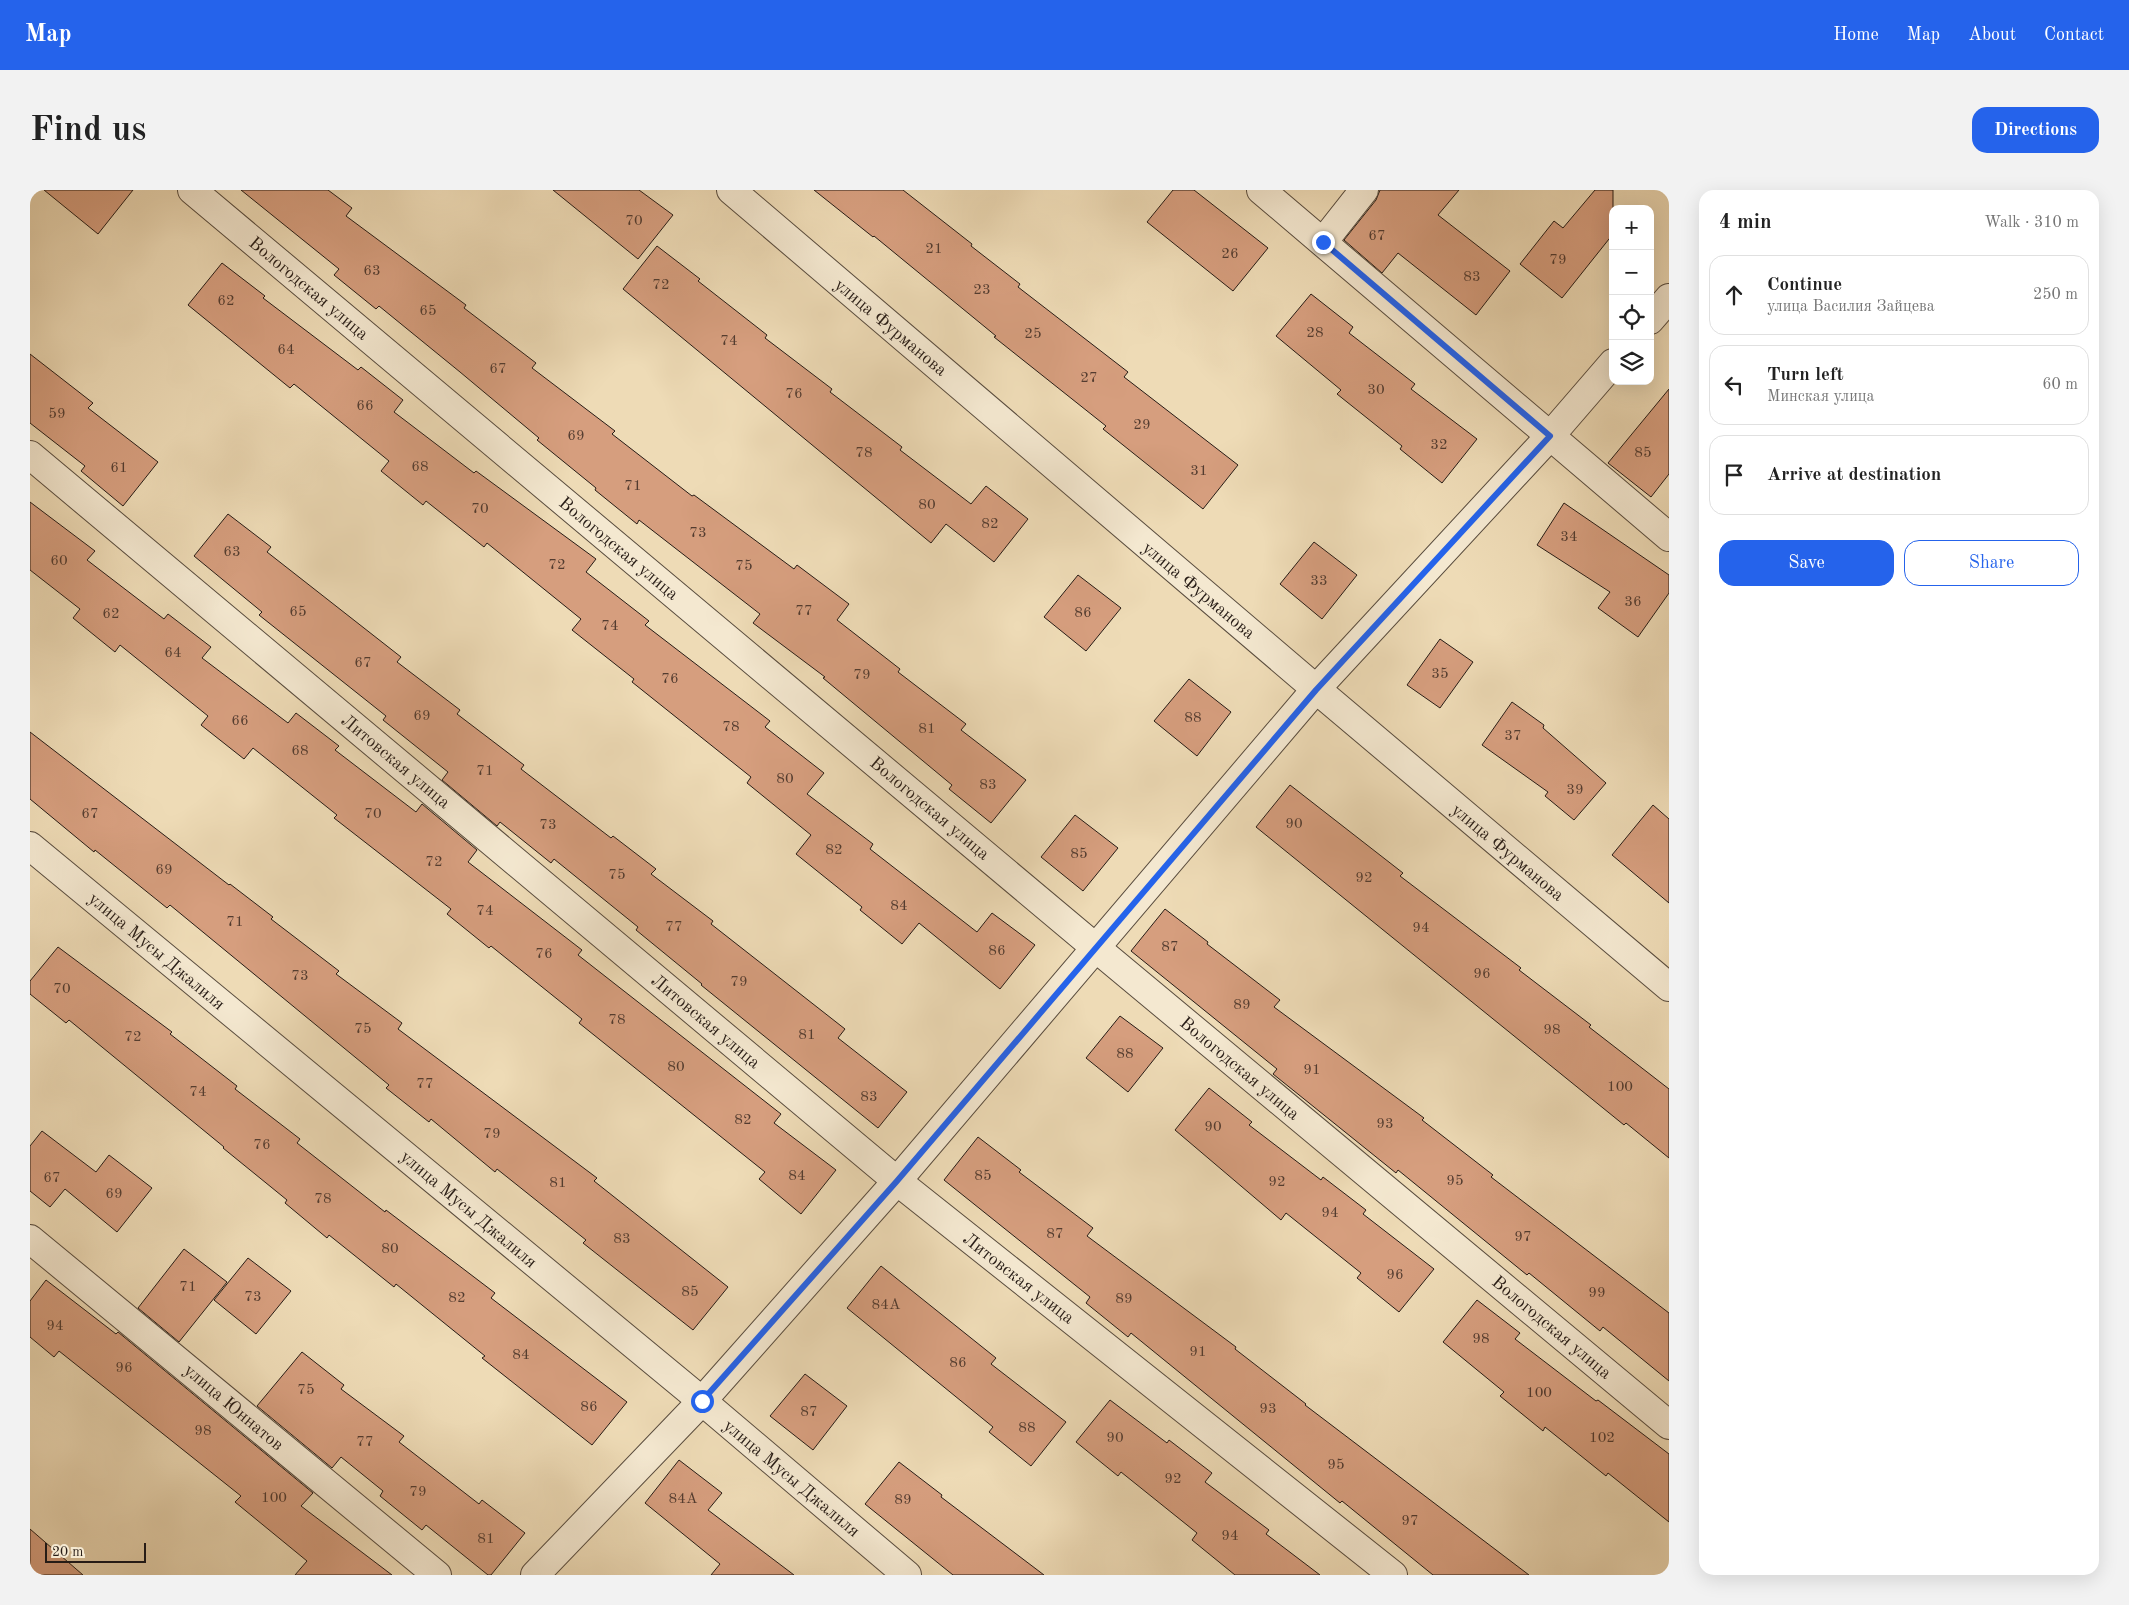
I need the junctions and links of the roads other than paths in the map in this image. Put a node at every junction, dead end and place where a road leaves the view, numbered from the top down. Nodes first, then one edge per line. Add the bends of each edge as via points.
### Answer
1 (192, 190) edge
2 (731, 190) edge
3 (1261, 190) edge
4 (1364, 190) edge
5 (1323, 242) junction
6 (1669, 298) edge
7 (1654, 315) edge
8 (1609, 368) edge
9 (1550, 436) junction
10 (30, 455) edge
11 (1669, 537) edge
12 (1316, 690) junction
13 (30, 846) edge
14 (1096, 948) junction
15 (1669, 987) edge
16 (897, 1181) junction
17 (30, 1239) edge
18 (702, 1401) junction
19 (1669, 1425) edge
20 (437, 1575) edge
21 (535, 1575) edge
22 (907, 1575) edge
23 (1393, 1575) edge

1 - 14 street, Вологодская улица
2 - 12 street, улица Фурманова
3 - 5 street
4 - 5 street
5 - 9 street
6 - 7 street
8 - 9 street
9 - 11 street
9 - 12 street
10 - 16 street, Литовская улица
12 - 14 street
12 - 15 street, улица Фурманова
13 - 18 street, улица Мусы Джалиля
14 - 16 street
14 - 19 street, Вологодская улица
16 - 18 street
16 - 23 street, Литовская улица
17 - 20 street, улица Юннатов
18 - 21 street
18 - 22 street, улица Мусы Джалиля

